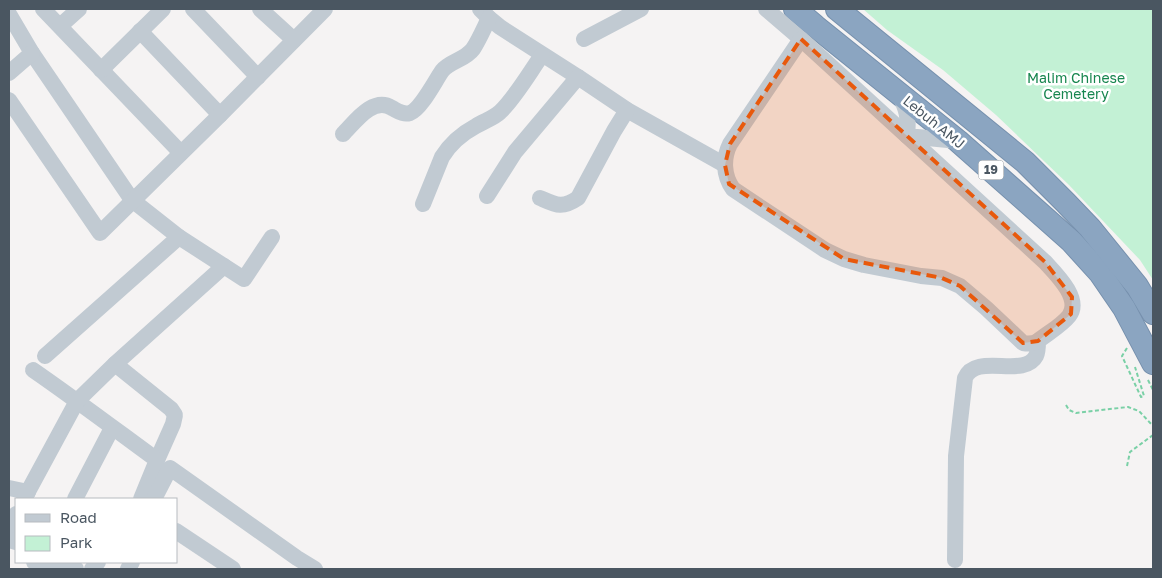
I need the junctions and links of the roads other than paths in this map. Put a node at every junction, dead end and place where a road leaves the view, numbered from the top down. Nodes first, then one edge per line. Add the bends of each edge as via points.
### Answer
1 (43, 9) edge
2 (79, 9) edge
3 (163, 9) edge
4 (193, 9) edge
5 (260, 9) edge
6 (325, 9) edge
7 (641, 9) edge
8 (766, 9) edge
9 (795, 9) edge
10 (837, 9) edge
11 (9, 14) edge
12 (484, 14) edge
13 (60, 26) junction
14 (140, 31) junction
15 (584, 39) dead end
16 (801, 39) junction
17 (294, 40) junction
18 (32, 53) junction
19 (542, 54) junction
20 (100, 70) junction
21 (9, 73) edge
22 (258, 77) junction
23 (578, 77) junction
24 (898, 92) junction
25 (9, 100) edge
26 (628, 110) junction
27 (220, 115) junction
28 (343, 134) dead end
29 (907, 136) junction
30 (958, 141) junction
31 (181, 153) junction
32 (725, 166) junction
33 (487, 196) dead end
34 (540, 198) dead end
35 (132, 200) junction
36 (423, 204) dead end
37 (179, 237) junction
38 (272, 237) dead end
39 (224, 266) junction
40 (1153, 313) edge
41 (1038, 341) junction
42 (45, 356) dead end
43 (115, 364) junction
44 (1144, 368) edge
45 (33, 370) dead end
46 (77, 401) junction
47 (112, 428) junction
48 (163, 464) junction
49 (9, 488) edge
50 (26, 496) edge
51 (77, 498) edge
52 (142, 498) edge
53 (154, 498) edge
54 (15, 516) edge
55 (9, 529) edge
56 (178, 532) edge
57 (954, 560) dead end
58 (40, 563) edge
59 (76, 569) edge
60 (232, 569) edge
61 (314, 569) edge

1 - 13 street
2 - 13 street
3 - 14 street
4 - 22 street
5 - 17 street
6 - 17 street
7 - 15 street
8 - 16 street
9 - 24 highway, Lebuh AMJ / 19
10 - 40 highway, Lebuh AMJ / 19 via 1025,162 1096,235 1137,286
11 - 18 street
12 - 19 street
12 - 28 street via 472,50 444,68 412,112 402,113 385,104 376,106 364,112
13 - 20 street
14 - 20 street
14 - 27 street
16 - 29 street
16 - 32 street via 730,144 725,154
17 - 22 street
18 - 21 street
18 - 35 street
19 - 23 street
19 - 36 street via 499,113 474,127 446,150
20 - 31 street
22 - 27 street
23 - 26 street
23 - 33 street via 515,152
24 - 29 street via 906,108
24 - 30 highway, Lebuh AMJ / 19
25 - 35 street via 100,233
26 - 32 street
26 - 34 street via 578,198 563,206
27 - 31 street
29 - 30 street
29 - 41 street via 1046,262 1067,288 1072,298 1071,314
30 - 44 highway, Lebuh AMJ / 19 via 1054,225 1100,273 1124,308
31 - 35 street
32 - 41 street via 733,189 825,250 864,266 942,278 960,286 1023,343
35 - 37 street
37 - 39 street
37 - 42 street
38 - 39 street via 244,279
39 - 43 street
41 - 57 street via 1032,361 1024,365 977,367 965,378 956,456
43 - 46 street
43 - 48 street via 175,415
45 - 46 street
46 - 47 street
46 - 50 street
47 - 48 street
47 - 51 street
48 - 52 street
48 - 53 street
48 - 61 street
49 - 50 street
54 - 55 street
56 - 60 street
58 - 59 street

